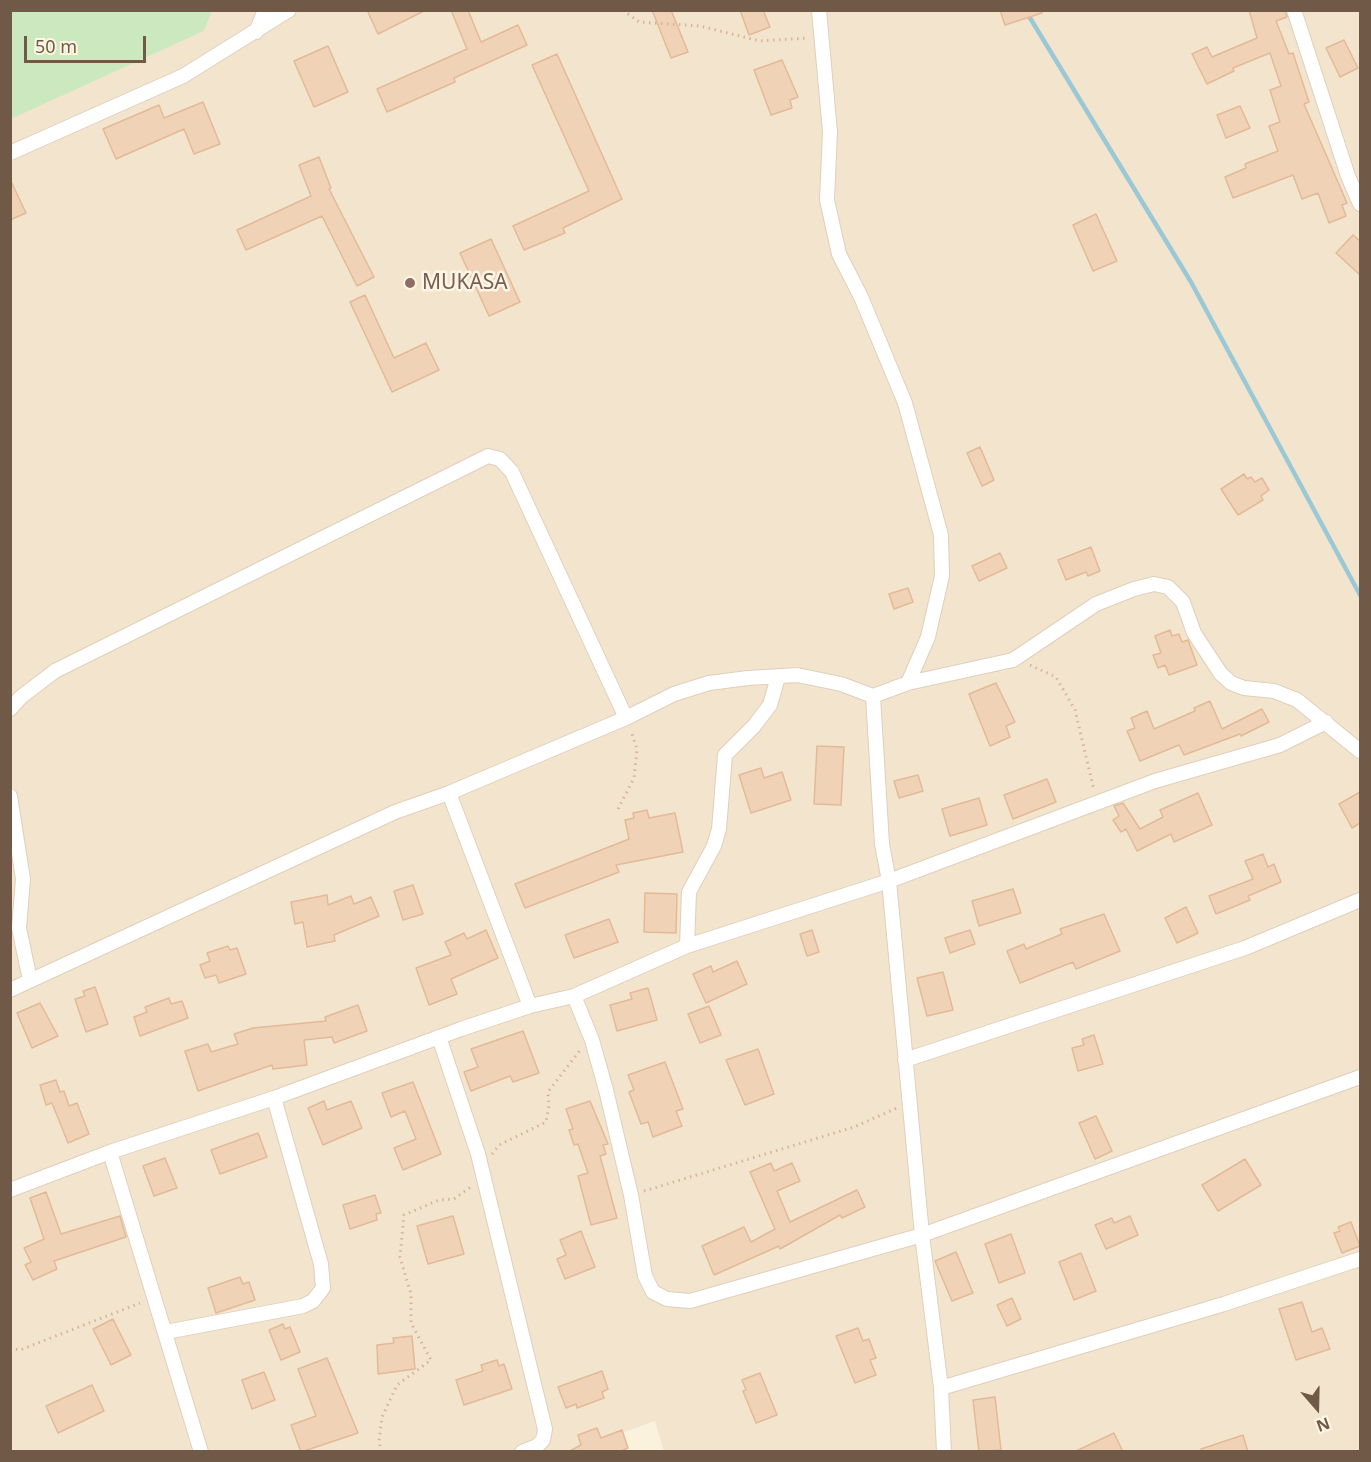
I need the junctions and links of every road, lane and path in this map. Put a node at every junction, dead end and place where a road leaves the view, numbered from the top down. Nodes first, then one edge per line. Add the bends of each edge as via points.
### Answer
1 (265, 10) edge
2 (289, 10) edge
3 (624, 10) edge
4 (819, 10) edge
5 (1299, 13) edge
6 (256, 32) junction
7 (820, 37) junction
8 (10, 153) edge
9 (1360, 204) edge
10 (1013, 660) junction
11 (778, 677) junction
12 (908, 683) junction
13 (873, 696) junction
14 (10, 709) edge
15 (626, 718) junction
16 (1326, 722) junction
17 (1360, 751) edge
18 (449, 793) junction
19 (10, 796) edge
20 (1098, 803) junction
21 (618, 809) dead end
22 (889, 881) junction
23 (1360, 900) edge
24 (687, 946) junction
25 (30, 980) junction
26 (10, 990) edge
27 (574, 996) junction
28 (530, 1006) junction
29 (440, 1037) junction
30 (592, 1040) junction
31 (905, 1060) junction
32 (1360, 1077) edge
33 (274, 1098) junction
34 (909, 1102) junction
35 (110, 1152) junction
36 (478, 1154) junction
37 (476, 1179) dead end
38 (10, 1190) edge
39 (631, 1195) junction
40 (922, 1235) junction
41 (1360, 1259) edge
42 (156, 1299) junction
43 (166, 1332) junction
44 (10, 1348) edge
45 (941, 1388) junction
46 (201, 1452) edge
47 (381, 1452) edge
48 (522, 1452) edge
49 (944, 1452) edge

1 - 6 street
2 - 6 street
3 - 7 path via 639,22 700,26 760,41
4 - 7 street
5 - 9 street
6 - 8 street via 183,76
7 - 12 street via 830,132 827,200 839,254 905,403 941,535 942,576 928,637
10 - 12 street
10 - 16 street via 1096,604 1154,584 1168,587 1183,602 1194,633 1231,683 1297,700
10 - 20 path via 1056,677 1075,710
11 - 13 street via 797,675 841,684
11 - 15 street via 709,683 675,694
11 - 24 street via 770,705 725,755 719,829 689,892
12 - 13 street
13 - 22 street via 882,844
14 - 15 street via 54,671 488,456 500,459 512,472
15 - 18 street
15 - 21 path via 637,749 634,778
16 - 17 street
16 - 20 street via 1280,745 1155,781
18 - 25 street via 395,812
18 - 28 street
19 - 25 street via 23,879 19,928
20 - 22 street
22 - 24 street
22 - 31 street
23 - 31 street via 1245,948
24 - 27 street
25 - 26 street
27 - 28 street
27 - 30 street
28 - 29 street
29 - 33 street
29 - 36 street
30 - 36 path via 576,1053 548,1092 546,1122 499,1145 483,1161
30 - 39 street
31 - 34 street
32 - 40 street
33 - 35 street
33 - 43 street via 321,1264 322,1288 313,1301 303,1306
34 - 39 path via 854,1127
34 - 40 street
35 - 38 street
35 - 42 street
36 - 48 street via 545,1430 537,1446
37 - 47 path via 454,1199 439,1200 404,1215 400,1257 411,1294 411,1323 431,1360 397,1385 382,1417
39 - 40 street via 645,1276 653,1292 667,1299 690,1301
40 - 45 street
41 - 45 street
42 - 43 street
42 - 44 path via 131,1305 73,1332 20,1350
43 - 46 street
45 - 49 street

